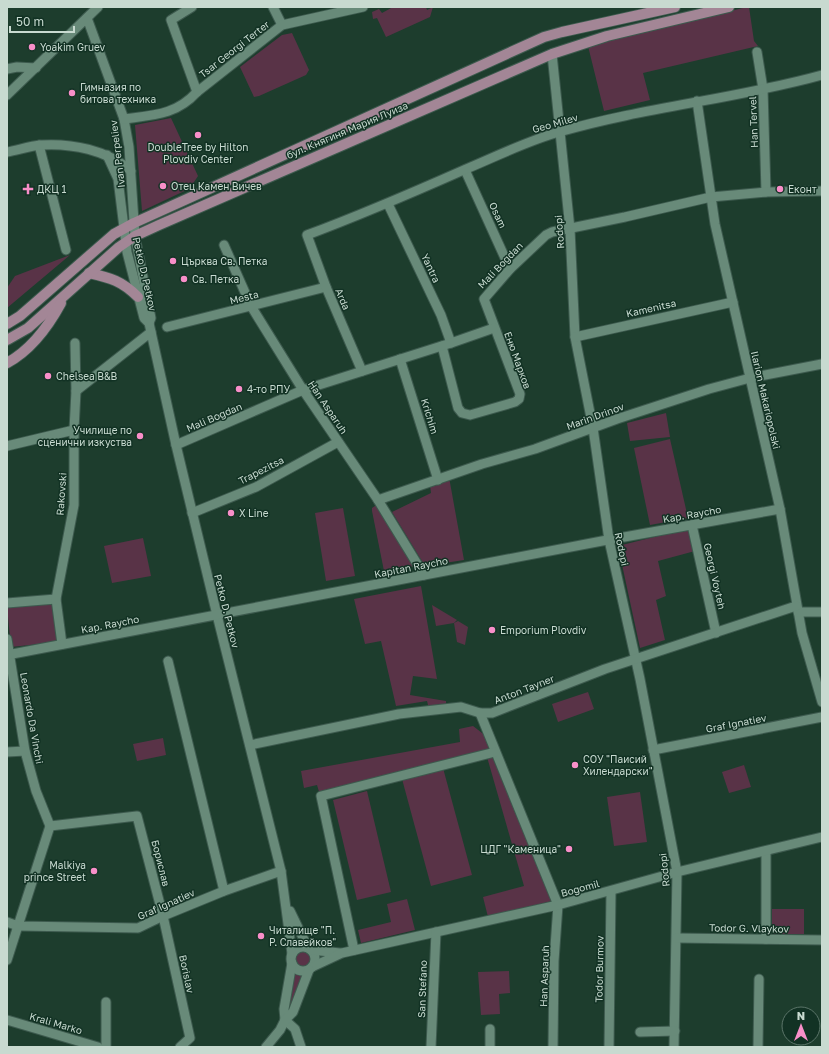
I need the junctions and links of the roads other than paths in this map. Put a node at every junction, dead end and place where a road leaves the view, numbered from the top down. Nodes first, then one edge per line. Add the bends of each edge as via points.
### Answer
1 (98, 7) edge
2 (192, 7) edge
3 (273, 7) edge
4 (363, 7) edge
5 (675, 7) edge
6 (729, 7) edge
7 (87, 18) junction
8 (282, 25) junction
9 (757, 52) dead end
10 (552, 54) junction
11 (36, 68) junction
12 (7, 69) edge
13 (822, 74) edge
14 (763, 89) junction
15 (197, 92) junction
16 (7, 96) edge
17 (697, 101) junction
18 (124, 119) junction
19 (560, 132) junction
20 (39, 145) junction
21 (7, 152) edge
22 (107, 155) junction
23 (465, 170) junction
24 (131, 171) junction
25 (766, 192) junction
26 (822, 192) edge
27 (711, 197) junction
28 (388, 204) junction
29 (134, 223) junction
30 (124, 228) junction
31 (570, 229) junction
32 (307, 235) joint
33 (135, 236) junction
34 (126, 242) junction
35 (224, 245) dead end
36 (66, 250) dead end
37 (510, 269) junction
38 (89, 273) junction
39 (326, 287) junction
40 (64, 296) junction
41 (138, 297) junction
42 (733, 302) junction
43 (251, 306) junction
44 (7, 324) edge
45 (167, 327) dead end
46 (150, 328) junction
47 (494, 328) junction
48 (575, 337) junction
49 (7, 340) edge
50 (75, 343) dead end
51 (451, 343) junction
52 (442, 346) junction
53 (400, 359) junction
54 (7, 363) edge
55 (822, 364) edge
56 (362, 371) junction
57 (750, 378) junction
58 (303, 390) junction
59 (76, 391) junction
60 (592, 428) junction
61 (74, 430) junction
62 (338, 442) junction
63 (176, 445) junction
64 (7, 446) edge
65 (438, 480) junction
66 (378, 500) junction
67 (780, 509) junction
68 (192, 512) junction
69 (692, 525) junction
70 (609, 540) junction
71 (424, 575) junction
72 (56, 598) junction
73 (7, 603) edge
74 (797, 609) junction
75 (822, 612) edge
76 (217, 615) junction
77 (716, 632) junction
78 (7, 639) edge
79 (62, 644) junction
80 (8, 655) edge
81 (636, 659) junction
82 (168, 661) dead end
83 (822, 702) edge
84 (480, 712) junction
85 (822, 717) edge
86 (250, 744) junction
87 (654, 750) junction
88 (25, 751) junction
89 (7, 752) edge
90 (495, 752) junction
91 (50, 826) junction
92 (822, 837) edge
93 (766, 851) junction
94 (281, 871) junction
95 (677, 872) junction
96 (224, 891) junction
97 (611, 892) junction
98 (287, 904) junction
99 (558, 905) junction
100 (163, 916) junction
101 (7, 922) edge
102 (18, 926) junction
103 (436, 932) junction
104 (676, 938) junction
105 (766, 939) junction
106 (822, 940) edge
107 (309, 949) junction
108 (354, 950) junction
109 (342, 953) junction
110 (292, 959) junction
111 (7, 960) edge
112 (311, 968) junction
113 (759, 979) dead end
114 (106, 1002) dead end
115 (7, 1020) edge
116 (285, 1020) junction
117 (490, 1029) dead end
118 (675, 1031) junction
119 (640, 1032) dead end
120 (98, 1047) edge
121 (106, 1047) edge
122 (180, 1047) edge
123 (266, 1047) edge
124 (302, 1047) edge
125 (431, 1047) edge
126 (490, 1047) edge
127 (553, 1047) edge
128 (609, 1047) edge
129 (674, 1047) edge
130 (758, 1047) edge

1 - 7 street
2 - 15 street via 171,20
3 - 8 street
4 - 8 street, Tsar Georgi Terter
5 - 29 main road, бул. Княгиня Мария Луиза via 544,37
6 - 10 main road, бул. Княгиня Мария Луиза via 607,36
7 - 11 street
7 - 18 street, Ivan Perpeliev
8 - 15 street, Tsar Georgi Terter
9 - 14 street, Han Tervel
10 - 19 street, Rodopi
10 - 33 main road, бул. Княгиня Мария Луиза
11 - 12 street
11 - 16 street
13 - 14 street, Geo Milev
14 - 17 street, Geo Milev
14 - 25 street, Han Tervel
15 - 18 street, Tsar Georgi Terter via 186,103 170,111
17 - 19 street, Geo Milev
17 - 27 street, Ilarion Makariopolski
18 - 24 street, Ivan Perpeliev
19 - 23 street, Geo Milev
19 - 31 street, Rodopi
20 - 21 street
20 - 22 street via 74,147
20 - 36 street
22 - 24 street
22 - 30 street, Ivan Perpeliev via 118,179
23 - 28 street, Geo Milev
23 - 37 street, Osam
24 - 29 street, Ivan Perpeliev
25 - 26 street, Mali Bogdan
25 - 27 street, Mali Bogdan
27 - 31 street, Mali Bogdan
27 - 42 street, Ilarion Makariopolski
28 - 32 street, Geo Milev
28 - 51 street, Yantra via 441,315
29 - 30 main road, бул. Княгиня Мария Луиза
29 - 33 street, Ivan Perpeliev
30 - 34 street, Petko D. Petkov
30 - 44 main road, бул. Княгиня Мария Луиза via 20,316
31 - 37 street, Mali Bogdan via 546,235
31 - 48 street, Rodopi
32 - 39 street, Arda
33 - 34 main road, бул. Княгиня Мария Луиза
33 - 46 street, Petko D. Petkov via 152,318
34 - 38 main road, бул. Княгиня Мария Луиза
34 - 41 street, Petko D. Petkov
35 - 43 street, Han Asparuh
37 - 47 street, Mali Bogdan via 484,299
38 - 40 main road, бул. Княгиня Мария Луиза
38 - 41 main road via 115,279
39 - 43 street, Mesta
39 - 56 street, Arda
40 - 49 main road, бул. Княгиня Мария Луиза via 28,328
40 - 54 main road via 49,324 20,356
41 - 46 street, Petko D. Petkov
42 - 48 street, Kamenitsa
42 - 57 street, Ilarion Makariopolski
43 - 45 street, Mesta
43 - 58 street, Han Asparuh
46 - 59 street
46 - 63 street, Petko D. Petkov
47 - 51 street, Mali Bogdan
47 - 52 street, Еню Марков via 520,394 519,399 470,415 462,413 458,408
48 - 60 street, Rodopi
50 - 59 street, Rakovski
51 - 52 street, Mali Bogdan
52 - 53 street, Mali Bogdan
53 - 56 street, Mali Bogdan
53 - 65 street, Krichim
55 - 57 street, Marin Drinov
56 - 58 street, Mali Bogdan
57 - 60 street, Marin Drinov
57 - 67 street, Ilarion Makariopolski
58 - 62 street, Han Asparuh
58 - 63 street, Mali Bogdan
59 - 61 street, Rakovski
60 - 65 street, Marin Drinov
60 - 70 street, Rodopi
61 - 64 street
61 - 72 street, Rakovski via 74,505
62 - 66 street, Han Asparuh
62 - 68 street, Trapezitsa via 256,487
63 - 68 street, Petko D. Petkov
65 - 66 street, Marin Drinov
66 - 71 street, Han Asparuh
67 - 69 street, Kap. Raycho
67 - 74 street, Ilarion Makariopolski
68 - 76 street, Petko D. Petkov
69 - 70 street, Kap. Raycho
69 - 77 street, Georgi Voyteh
70 - 71 street, Kapitan Raycho
70 - 81 street, Rodopi
71 - 76 street, Kapitan Raycho
72 - 73 street
72 - 79 street, Rakovski
74 - 75 street, Anton Tayner
74 - 77 street, Anton Tayner
74 - 83 street, Ilarion Makariopolski
76 - 79 street, Kap. Raycho
76 - 86 street, Petko D. Petkov
77 - 81 street, Anton Tayner
78 - 80 street, Leonardo Da Vinchi
79 - 80 street, Kap. Raycho
80 - 88 street, Leonardo Da Vinchi
81 - 84 street, Anton Tayner via 492,713
81 - 87 street, Rodopi
82 - 96 street
84 - 86 street, Anton Tayner via 461,707 399,714
84 - 90 street
85 - 87 street, Graf Ignatiev
86 - 94 street, Petko D. Petkov
87 - 95 street, Rodopi
88 - 89 street
88 - 91 street, Leonardo Da Vinchi via 36,791
90 - 99 street
90 - 108 street via 321,796
91 - 100 street, Борислав via 137,816
91 - 102 street
92 - 93 street, Bogomil
93 - 95 street, Bogomil
93 - 105 street
94 - 96 street, Graf Ignatiev
94 - 98 street, Petko D. Petkov
95 - 97 street, Bogomil
95 - 104 street, Rodopi
96 - 100 street, Graf Ignatiev
97 - 99 street, Bogomil
97 - 128 street, Todor Burmov
98 - 107 street, Petko D. Petkov
98 - 110 street, Petko D. Petkov
99 - 103 street, Bogomil
99 - 127 street, Han Asparuh via 554,961
100 - 102 street, Graf Ignatiev via 138,928
100 - 122 street, Borislav via 190,1038
101 - 102 street, Graf Ignatiev
102 - 111 street
103 - 108 street, Bogomil
103 - 125 street, San Stefano
104 - 105 street, Todor G. Vlaykov
104 - 118 street, Rodopi
105 - 106 street, Todor G. Vlaykov
107 - 109 street, Bogomil
107 - 110 street via 298,948
107 - 112 street via 315,958
108 - 109 street, Bogomil
109 - 112 street, Bogomil
110 - 112 street via 299,970
110 - 116 street via 284,1009
112 - 116 street via 293,1012
113 - 130 street
114 - 121 street
115 - 120 street, Krali Marko
116 - 123 street
116 - 124 street via 295,1029
117 - 126 street
118 - 119 street
118 - 129 street, Rodopi

